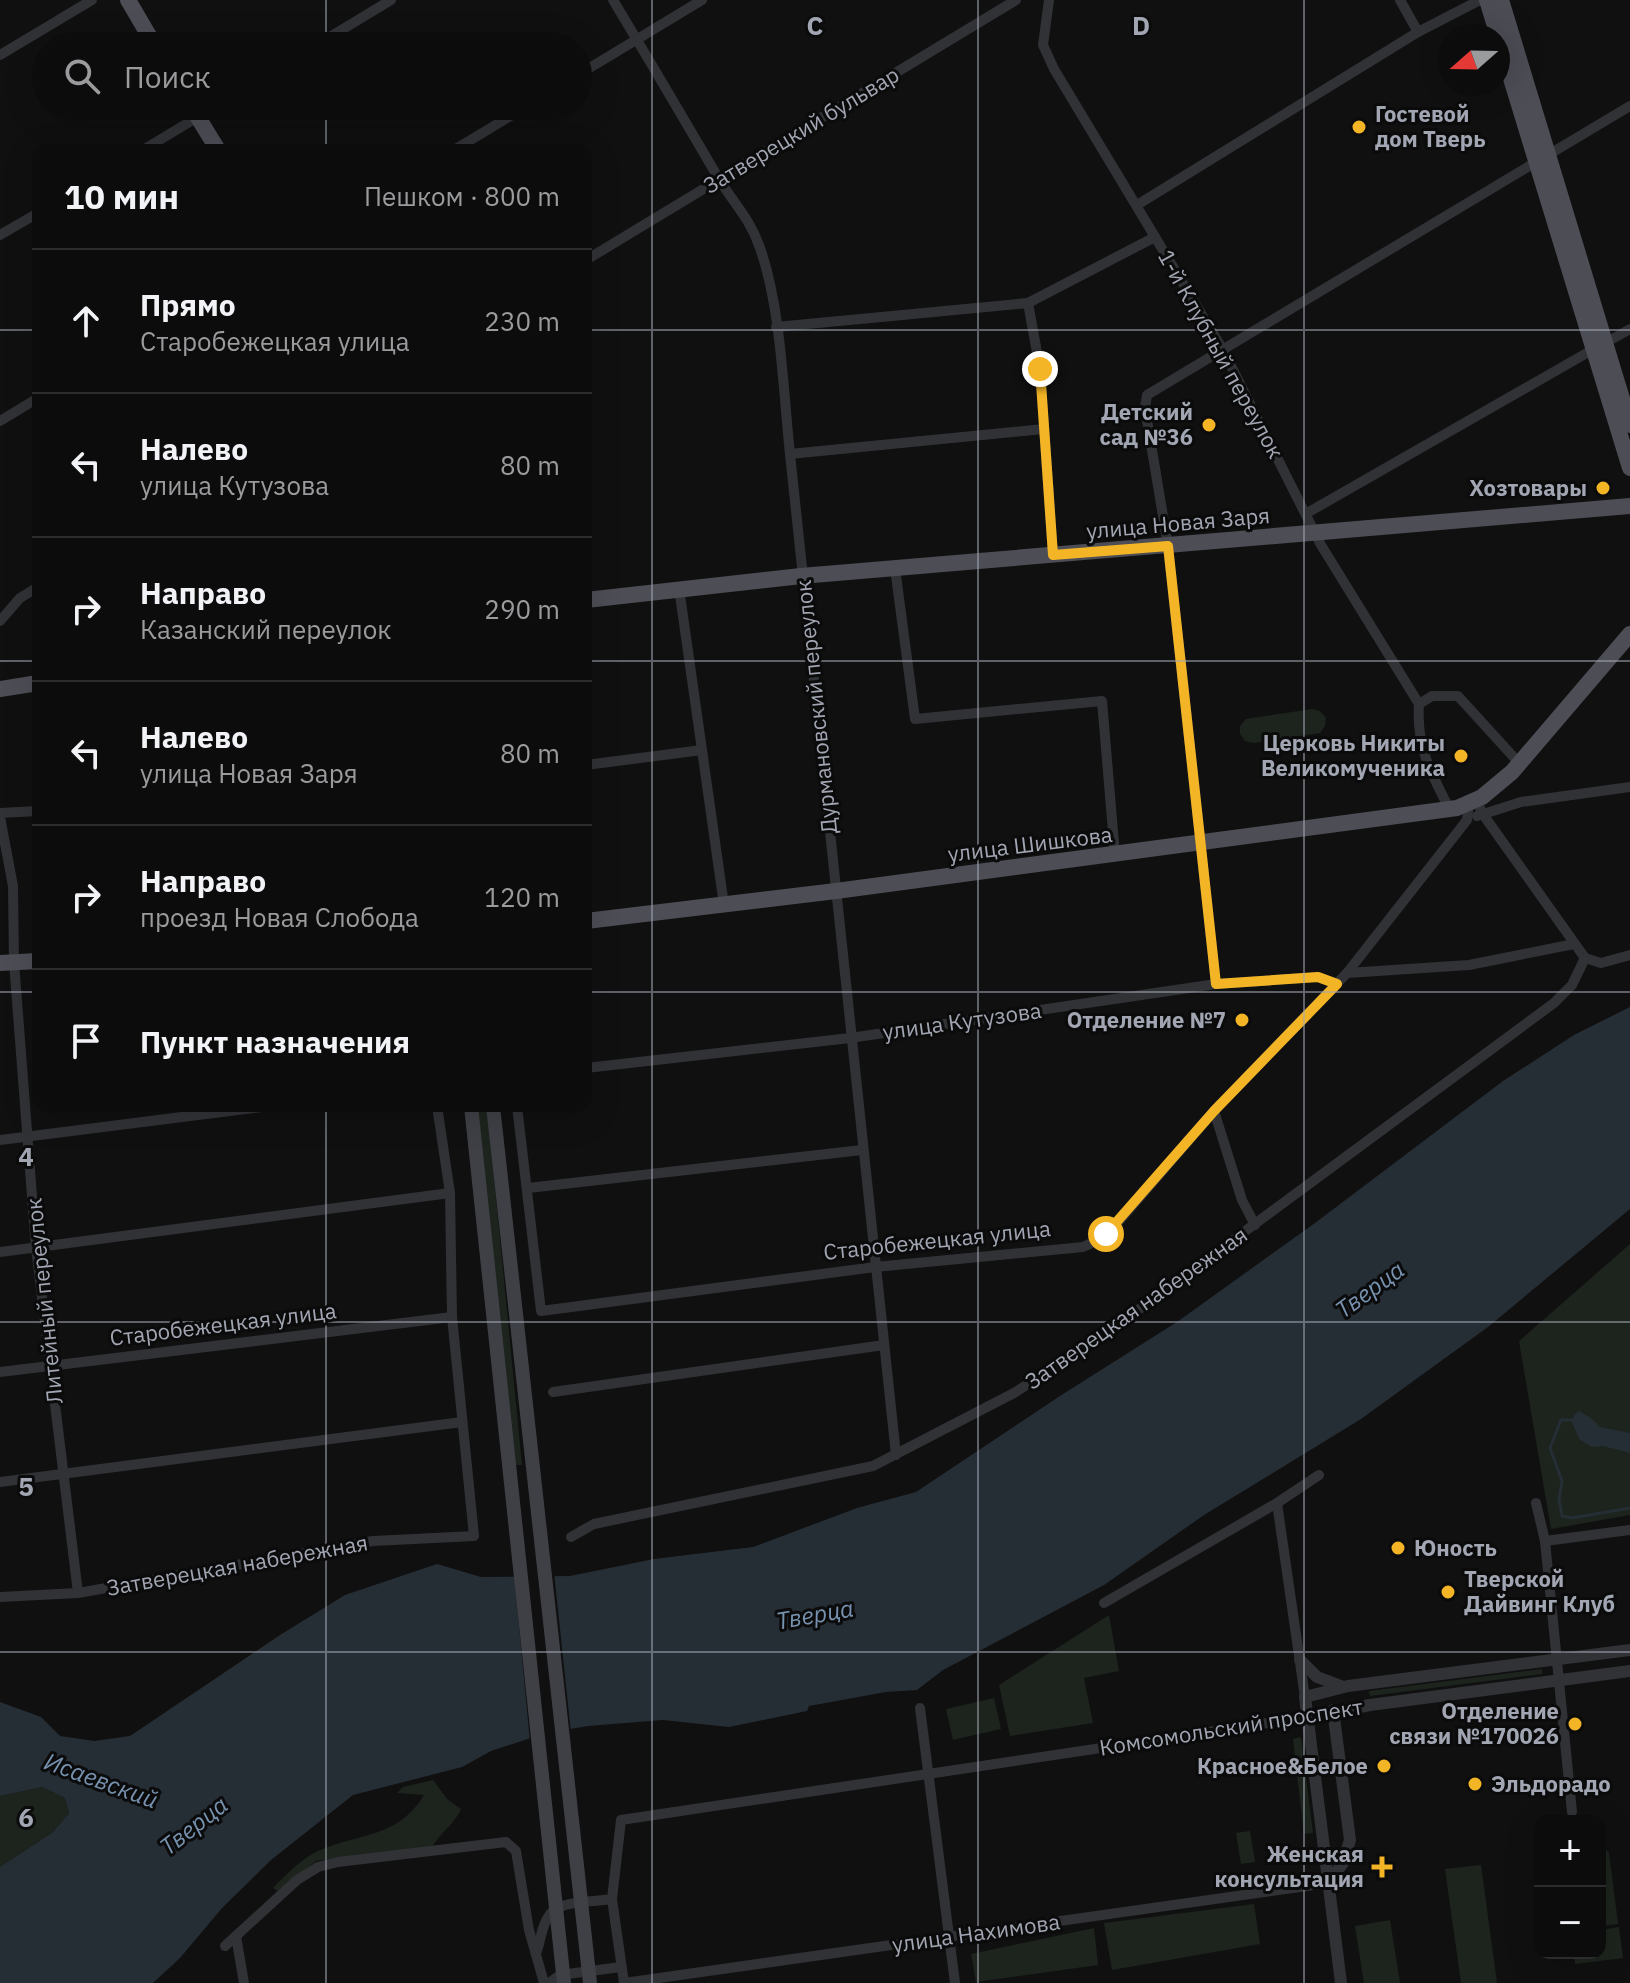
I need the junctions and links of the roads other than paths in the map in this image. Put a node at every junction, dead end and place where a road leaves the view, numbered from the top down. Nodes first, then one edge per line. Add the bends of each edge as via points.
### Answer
1 (92, 0) edge
2 (128, 0) edge
3 (391, 0) edge
4 (613, 0) edge
5 (702, 0) edge
6 (1016, 0) edge
7 (1049, 0) edge
8 (1400, 0) edge
9 (1480, 0) edge
10 (1487, 0) edge
11 (1501, 0) edge
12 (38, 32) edge
13 (147, 32) edge
14 (338, 32) edge
15 (1418, 32) junction
16 (32, 36) edge
17 (637, 39) junction
18 (0, 55) edge
19 (592, 66) edge
20 (1630, 106) edge
21 (183, 120) edge
22 (200, 120) edge
23 (504, 120) edge
24 (151, 144) edge
25 (214, 144) edge
26 (464, 144) edge
27 (1542, 158) junction
28 (720, 180) junction
29 (1137, 205) junction
30 (32, 216) edge
31 (0, 235) edge
32 (1155, 237) junction
33 (592, 256) edge
34 (1028, 303) junction
35 (776, 327) junction
36 (1630, 329) edge
37 (1599, 346) junction
38 (1223, 350) junction
39 (32, 402) edge
40 (0, 421) edge
41 (1630, 425) edge
42 (1044, 429) junction
43 (790, 454) junction
44 (1630, 468) edge
45 (1630, 506) edge
46 (1307, 513) junction
47 (1316, 533) junction
48 (1168, 546) junction
49 (1053, 555) junction
50 (895, 568) junction
51 (801, 576) junction
52 (679, 588) junction
53 (32, 591) edge
54 (20, 598) junction
55 (592, 599) edge
56 (0, 607) edge
57 (0, 621) edge
58 (1630, 634) edge
59 (32, 684) edge
60 (0, 689) edge
61 (1419, 704) junction
62 (702, 750) junction
63 (592, 764) edge
64 (1520, 764) junction
65 (1630, 787) edge
66 (1474, 809) junction
67 (1450, 810) junction
68 (32, 812) edge
69 (0, 815) edge
70 (1201, 843) junction
71 (1115, 855) junction
72 (836, 891) junction
73 (724, 905) junction
74 (592, 920) edge
75 (1574, 944) junction
76 (1630, 955) edge
77 (1585, 958) junction
78 (32, 961) edge
79 (7, 962) edge
80 (1347, 973) junction
81 (1216, 984) junction
82 (1337, 984) junction
83 (850, 1038) junction
84 (592, 1067) edge
85 (1214, 1111) junction
86 (222, 1112) edge
87 (438, 1112) edge
88 (472, 1112) edge
89 (494, 1112) edge
90 (518, 1112) edge
91 (28, 1137) junction
92 (0, 1140) edge
93 (862, 1150) junction
94 (528, 1188) junction
95 (450, 1193) junction
96 (1255, 1225) junction
97 (36, 1248) junction
98 (0, 1252) edge
99 (875, 1267) junction
100 (452, 1317) junction
101 (884, 1345) junction
102 (51, 1368) junction
103 (0, 1372) edge
104 (553, 1392) dead end
105 (462, 1422) junction
106 (896, 1455) junction
107 (62, 1474) junction
108 (1319, 1475) dead end
109 (0, 1482) edge
110 (1277, 1503) junction
111 (1536, 1503) dead end
112 (1630, 1530) edge
113 (571, 1537) dead end
114 (1545, 1541) junction
115 (78, 1593) junction
116 (0, 1597) edge
117 (1104, 1603) dead end
118 (1630, 1650) edge
119 (1559, 1659) junction
120 (1300, 1660) junction
121 (1630, 1671) edge
122 (1561, 1681) junction
123 (1366, 1684) junction
124 (1348, 1686) junction
125 (1305, 1697) junction
126 (1370, 1705) junction
127 (920, 1708) dead end
128 (1333, 1710) junction
129 (1308, 1717) junction
130 (928, 1774) junction
131 (1572, 1812) dead end
132 (1328, 1883) junction
133 (612, 1899) junction
134 (236, 1936) junction
135 (950, 1937) junction
136 (225, 1946) dead end
137 (537, 1951) junction
138 (621, 1967) junction
139 (244, 1983) edge
140 (546, 1983) edge
141 (564, 1983) edge
142 (590, 1983) edge
143 (624, 1983) edge
144 (955, 1983) edge
145 (1341, 1983) edge

1 - 12 street
2 - 13 main road
3 - 14 street
4 - 17 street, Дурмановский переулок
5 - 17 street
6 - 28 street, Затверецкий бульвар
7 - 29 street, 1-й Клубный переулок via 1043,45
8 - 15 street
9 - 15 street
10 - 27 main road via 1531,145
11 - 27 main road
15 - 29 street
16 - 18 street
17 - 19 street
17 - 28 street, Дурмановский переулок
20 - 27 street
21 - 24 street
22 - 25 main road
23 - 26 street
27 - 37 main road
27 - 38 street
28 - 33 street, Затверецкий бульвар
28 - 35 street, Дурмановский переулок via 754,230
29 - 32 street, 1-й Клубный переулок
30 - 31 street
32 - 34 street
32 - 38 street, 1-й Клубный переулок
34 - 35 street
34 - 42 street
35 - 43 street, Дурмановский переулок
36 - 37 street
37 - 41 main road
37 - 44 main road
37 - 46 street
38 - 46 street, 1-й Клубный переулок
38 - 48 street via 1147,395
39 - 40 street
42 - 43 street
42 - 49 street
43 - 51 street, Дурмановский переулок
45 - 47 main road, улица Новая Заря
46 - 47 street, 1-й Клубный переулок
47 - 48 main road, улица Новая Заря
47 - 61 street, 1-й Клубный переулок
48 - 49 main road, улица Новая Заря
48 - 70 street
49 - 50 main road, улица Новая Заря
50 - 51 main road, улица Новая Заря
50 - 71 street via 915,719 1102,701
51 - 52 main road, улица Новая Заря
51 - 72 street, Дурмановский переулок
52 - 55 main road, улица Новая Заря
52 - 62 street
53 - 54 street
54 - 56 street
54 - 57 street
58 - 64 main road, Старобежецкая улица
59 - 60 main road
61 - 64 street via 1432,696 1458,696
61 - 67 street, 1-й Клубный переулок via 1422,750
62 - 63 street
62 - 73 street
64 - 66 main road, Старобежецкая улица
65 - 66 street, улица Шишкова
66 - 67 main road, улица Шишкова
66 - 75 street
66 - 80 street, Старобежецкая улица
67 - 70 main road, улица Шишкова
68 - 69 street
69 - 79 street, Литейный переулок via 13,886
70 - 71 main road, улица Шишкова
70 - 81 street
71 - 72 main road, улица Шишкова
72 - 73 main road, улица Шишкова
72 - 83 street, Дурмановский переулок
73 - 74 main road, улица Шишкова
75 - 77 street
75 - 80 street via 1469,965
76 - 77 street via 1601,963
77 - 96 street, Затверецкая набережная via 1572,985 1554,1003
78 - 79 main road
79 - 91 street, Литейный переулок
80 - 82 street, Старобежецкая улица
81 - 82 street, улица Кутузова via 1318,977
81 - 83 street, улица Кутузова
82 - 85 street, Старобежецкая улица
83 - 84 street, улица Кутузова
83 - 93 street, Дурмановский переулок
85 - 96 street
85 - 99 street, Старобежецкая улица via 1095,1242 1072,1249
86 - 91 street
87 - 95 street
88 - 141 main road, bridge
89 - 142 main road, bridge
90 - 94 street
91 - 92 street
91 - 97 street, Литейный переулок
93 - 94 street
93 - 99 street, Дурмановский переулок
94 - 99 street, Старобежецкая улица via 541,1311
95 - 97 street
95 - 100 street
96 - 106 street, Затверецкая набережная via 1014,1393
97 - 98 street
97 - 102 street, Литейный переулок
99 - 101 street, Дурмановский переулок
100 - 102 street, Старобежецкая улица
100 - 105 street
101 - 104 street
101 - 106 street, Дурмановский переулок
102 - 103 street, Старобежецкая улица
102 - 107 street, Литейный переулок
105 - 107 street
105 - 115 street, Затверецкая набережная via 474,1536 373,1541
106 - 113 street, Затверецкая набережная via 873,1466 594,1524
107 - 109 street
107 - 115 street, Литейный переулок
108 - 110 street
110 - 117 street
110 - 120 street
111 - 114 street
112 - 114 street
114 - 119 street
115 - 116 street, Затверецкая набережная
118 - 119 street, Комсомольский проспект
119 - 122 street
119 - 123 street, Комсомольский проспект
120 - 124 street, Комсомольский проспект via 1321,1679
120 - 125 street
121 - 122 street, Комсомольский проспект
122 - 126 street, Комсомольский проспект
122 - 131 street
123 - 124 street, Комсомольский проспект
123 - 126 street via 1360,1695
124 - 125 street, Комсомольский проспект
125 - 129 street
126 - 128 street, Комсомольский проспект
127 - 130 street
128 - 129 street, Комсомольский проспект
128 - 132 street via 1350,1840 1343,1863
129 - 130 street, Комсомольский проспект
129 - 132 street
130 - 133 street, Комсомольский проспект via 621,1820
130 - 135 street
132 - 135 street, улица Нахимова
132 - 145 street
133 - 137 street via 551,1913
133 - 138 street
134 - 136 street
134 - 137 street via 318,1867 506,1842 516,1851
134 - 139 street
135 - 143 street, улица Нахимова
135 - 144 street
137 - 140 street
138 - 140 street via 560,1975
138 - 143 street

